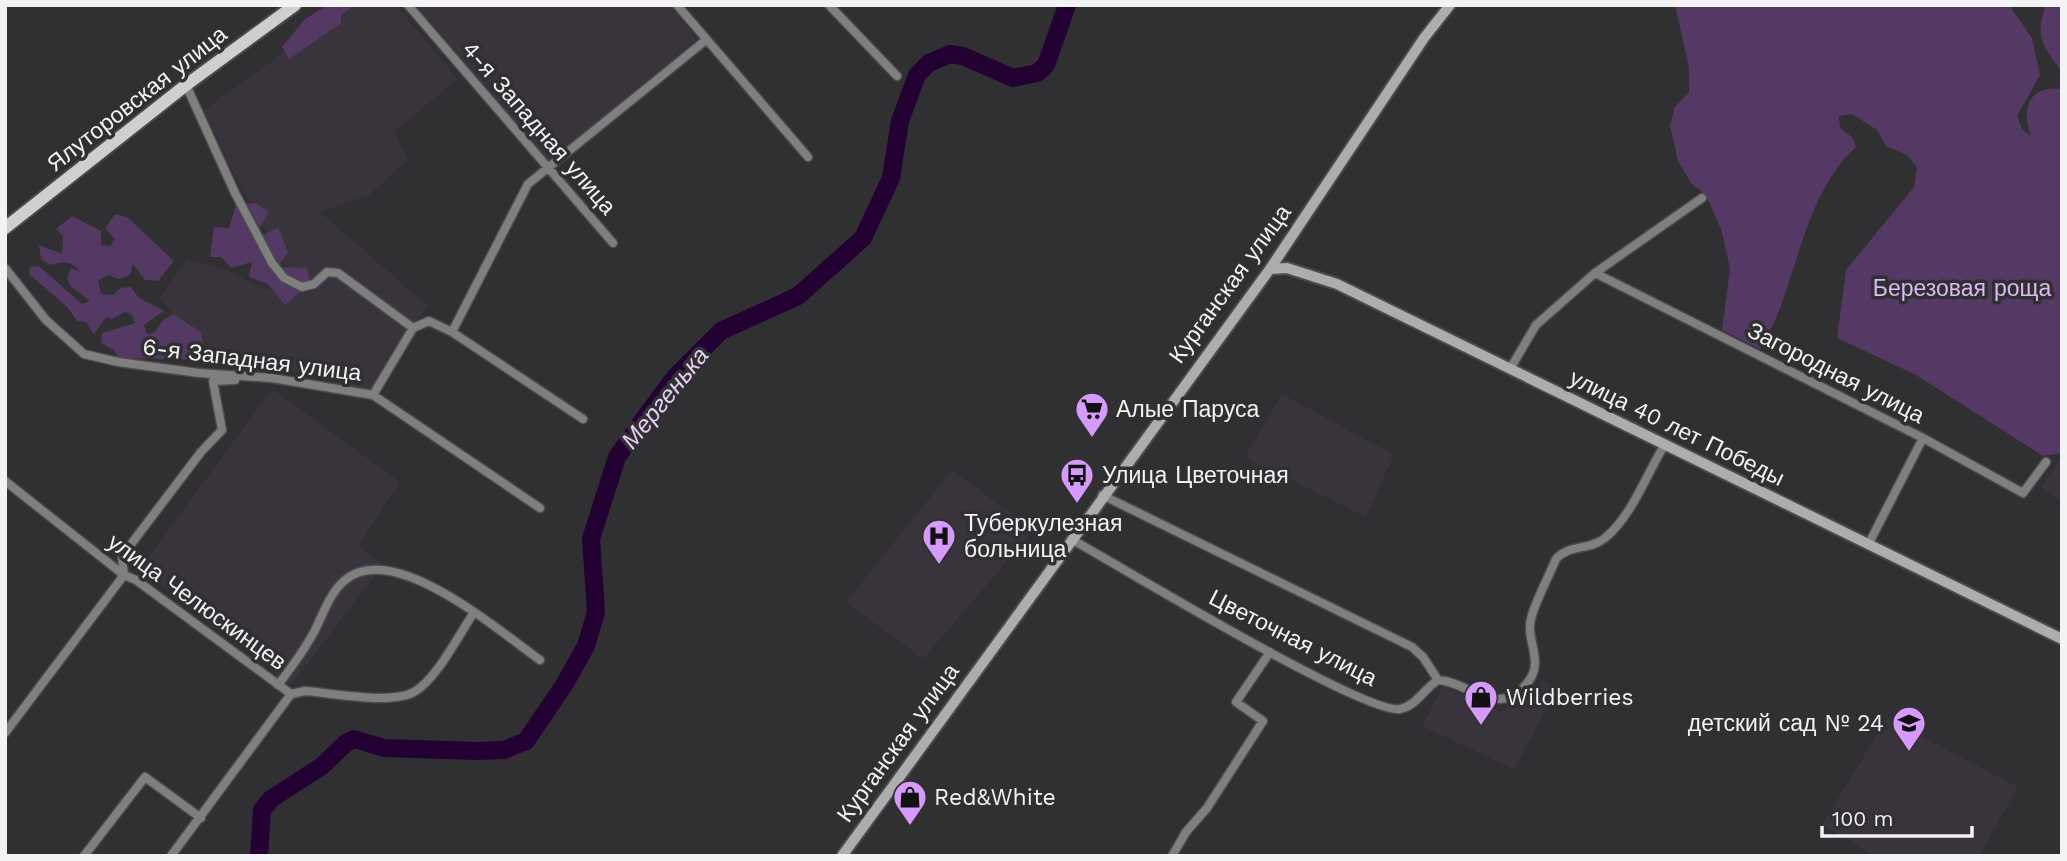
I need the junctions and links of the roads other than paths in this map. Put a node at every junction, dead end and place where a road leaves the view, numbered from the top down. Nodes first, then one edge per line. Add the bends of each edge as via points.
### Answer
1 (295, 5) edge
2 (408, 5) edge
3 (677, 5) edge
4 (830, 5) edge
5 (1450, 5) edge
6 (706, 40) junction
7 (897, 75) dead end
8 (186, 85) junction
9 (808, 157) dead end
10 (549, 170) junction
11 (1702, 198) dead end
12 (5, 228) edge
13 (613, 243) dead end
14 (5, 268) edge
15 (1270, 269) junction
16 (1595, 273) junction
17 (413, 328) junction
18 (452, 332) junction
19 (1510, 369) junction
20 (272, 378) junction
21 (373, 395) junction
22 (583, 419) dead end
23 (1923, 438) junction
24 (1664, 446) junction
25 (2046, 462) dead end
26 (5, 481) edge
27 (1102, 495) junction
28 (540, 508) dead end
29 (1072, 539) junction
30 (1868, 545) junction
31 (124, 575) junction
32 (473, 614) junction
33 (2062, 639) edge
34 (1270, 652) junction
35 (540, 660) dead end
36 (1438, 680) junction
37 (278, 685) junction
38 (291, 694) junction
39 (5, 733) edge
40 (201, 818) junction
41 (84, 856) edge
42 (171, 856) edge
43 (842, 856) edge
44 (1172, 856) edge

1 - 8 main road, Ялуторовская улица
2 - 10 street, 4-я Западная улица
3 - 6 street
4 - 7 street
5 - 15 main road, Курганская улица
6 - 9 street
6 - 10 street
8 - 12 main road, Ялуторовская улица
8 - 17 street via 235,193 284,278 302,287 314,284 327,272 338,273
10 - 13 street, 4-я Западная улица
10 - 18 street via 528,184
11 - 16 street
14 - 20 street, 6-я Западная улица via 46,320 84,354 199,373
15 - 19 main road, улица 40 лет Победы via 1287,268 1337,284
15 - 27 main road, Курганская улица
16 - 19 street via 1536,325
16 - 23 street, Загородная улица
17 - 18 street via 429,321
17 - 21 street
18 - 22 street
19 - 24 main road, улица 40 лет Победы
20 - 21 street, 6-я Западная улица
20 - 31 street via 214,381 222,430 122,556
21 - 28 street, 6-я Западная улица
23 - 25 street, Загородная улица via 2022,493
23 - 30 street
24 - 30 main road, улица 40 лет Победы
24 - 36 street via 1620,523 1595,545 1572,548 1556,559 1531,615 1535,661 1524,688 1499,699
26 - 31 street, улица Челюскинцев
27 - 29 main road, Курганская улица
27 - 36 street via 1412,647
29 - 34 street, Цветочная улица
29 - 43 main road, Курганская улица
30 - 33 main road, улица 40 лет Победы
31 - 37 street, улица Челюскинцев
31 - 39 street
32 - 35 street
32 - 37 street via 398,571 376,567 359,571 343,582 305,649
32 - 38 street, улица Челюскинцев via 428,680 413,693 395,698 305,691
34 - 36 street, Цветочная улица via 1360,697 1398,710 1412,704
34 - 44 street via 1236,702 1263,721
37 - 38 street, улица Челюскинцев
38 - 40 street
40 - 41 street via 145,777
40 - 42 street

